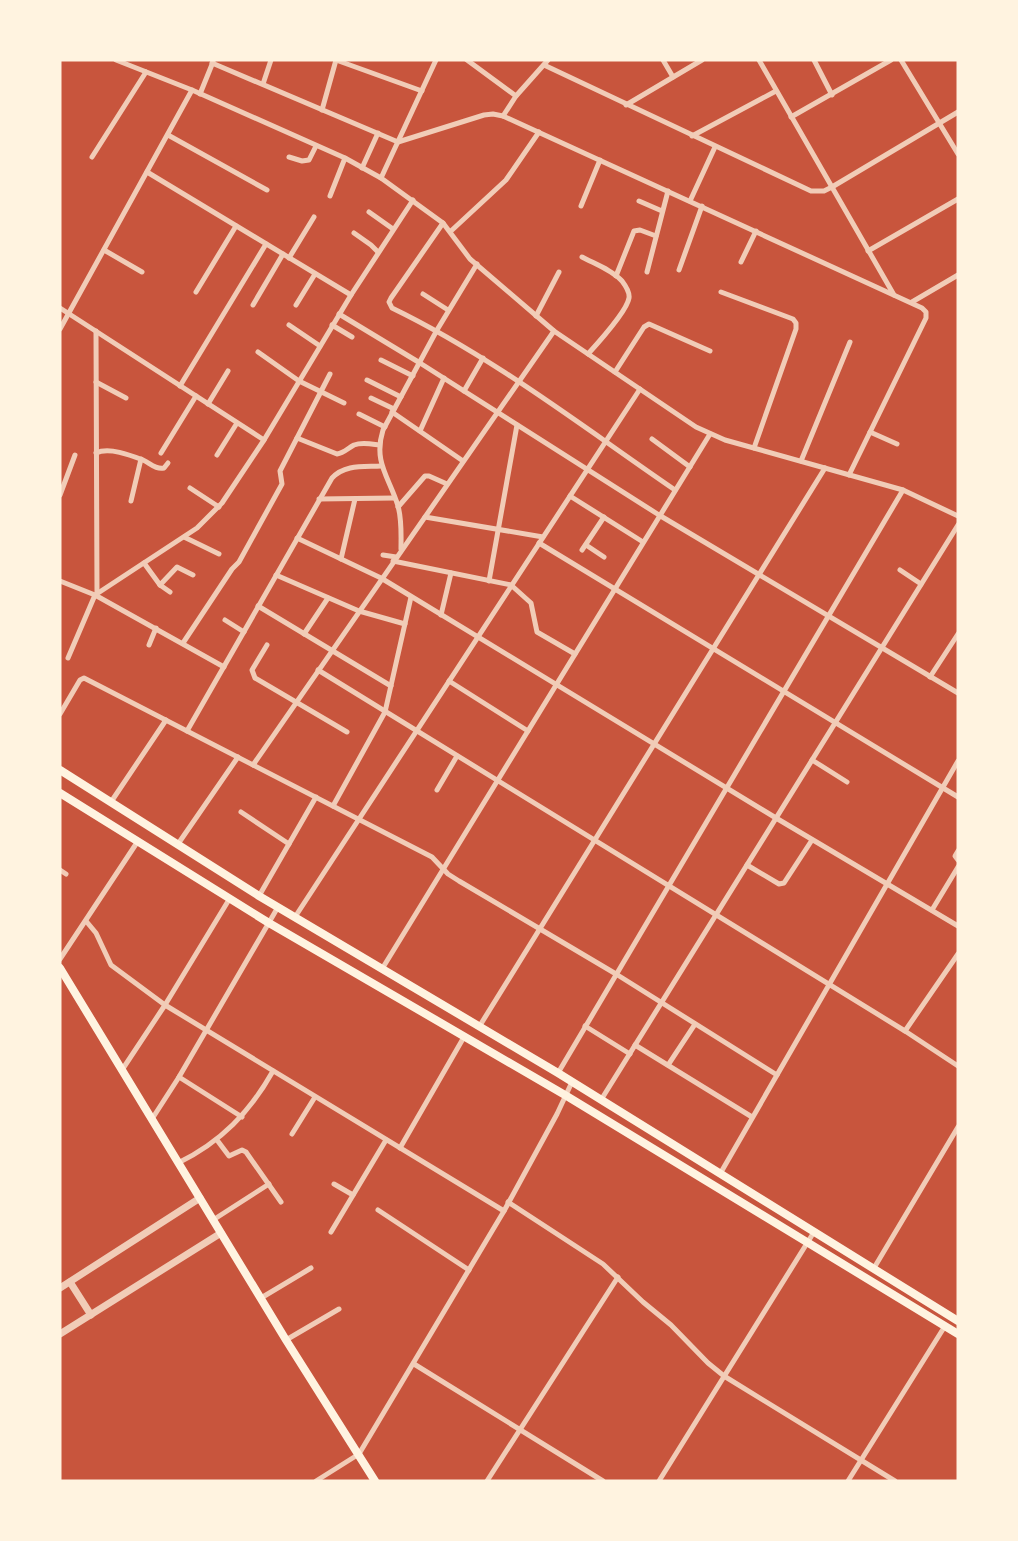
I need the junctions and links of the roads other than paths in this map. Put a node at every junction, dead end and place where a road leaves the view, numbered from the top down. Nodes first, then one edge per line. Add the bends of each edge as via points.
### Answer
1 (116, 60) edge
2 (271, 60) edge
3 (336, 60) edge
4 (436, 60) edge
5 (467, 60) edge
6 (663, 60) edge
7 (702, 60) edge
8 (759, 60) edge
9 (814, 60) edge
10 (891, 60) edge
11 (901, 60) edge
12 (213, 61) edge
13 (127, 62) edge
14 (546, 62) edge
15 (146, 72) junction
16 (673, 77) junction
17 (263, 84) junction
18 (192, 90) junction
19 (422, 91) junction
20 (776, 91) junction
21 (200, 94) junction
22 (832, 94) junction
23 (516, 96) junction
24 (626, 105) junction
25 (322, 110) junction
26 (958, 112) edge
27 (503, 116) junction
28 (791, 117) junction
29 (939, 123) junction
30 (539, 132) junction
31 (378, 133) junction
32 (168, 135) junction
33 (692, 136) junction
34 (398, 142) junction
35 (316, 146) junction
36 (714, 147) junction
37 (958, 154) edge
38 (92, 157) dead end
39 (289, 157) dead end
40 (345, 158) junction
41 (600, 160) junction
42 (362, 168) junction
43 (147, 172) junction
44 (381, 178) junction
45 (832, 187) junction
46 (267, 190) dead end
47 (668, 191) junction
48 (330, 196) dead end
49 (958, 199) edge
50 (413, 200) junction
51 (639, 201) dead end
52 (690, 201) junction
53 (580, 206) dead end
54 (702, 206) junction
55 (662, 211) junction
56 (369, 212) dead end
57 (314, 217) dead end
58 (443, 223) junction
59 (236, 226) junction
60 (393, 229) junction
61 (451, 231) junction
62 (756, 231) junction
63 (354, 233) dead end
64 (656, 236) junction
65 (266, 244) junction
66 (104, 250) junction
67 (868, 251) junction
68 (378, 252) junction
69 (283, 254) junction
70 (582, 257) dead end
71 (289, 258) junction
72 (741, 262) dead end
73 (477, 264) junction
74 (679, 270) dead end
75 (142, 272) dead end
76 (559, 272) dead end
77 (647, 272) dead end
78 (315, 274) junction
79 (958, 275) edge
80 (616, 276) junction
81 (195, 292) dead end
82 (721, 292) dead end
83 (423, 294) dead end
84 (351, 295) junction
85 (894, 295) junction
86 (912, 302) junction
87 (253, 305) dead end
88 (296, 305) dead end
89 (60, 308) edge
90 (448, 310) junction
91 (69, 314) junction
92 (339, 314) junction
93 (536, 316) junction
94 (289, 325) dead end
95 (332, 325) junction
96 (60, 329) edge
97 (437, 330) junction
98 (96, 331) junction
99 (554, 331) junction
100 (352, 337) dead end
101 (850, 342) dead end
102 (320, 346) junction
103 (710, 351) dead end
104 (258, 352) dead end
105 (588, 354) junction
106 (483, 358) junction
107 (381, 360) dead end
108 (420, 363) junction
109 (228, 371) dead end
110 (615, 372) junction
111 (330, 374) dead end
112 (413, 376) junction
113 (444, 378) junction
114 (367, 380) dead end
115 (299, 381) junction
116 (96, 382) junction
117 (518, 382) junction
118 (180, 386) junction
119 (640, 389) junction
120 (320, 391) junction
121 (464, 391) junction
122 (196, 396) junction
123 (401, 397) junction
124 (126, 398) dead end
125 (371, 398) dead end
126 (344, 403) dead end
127 (208, 404) junction
128 (393, 411) junction
129 (497, 412) junction
130 (359, 414) dead end
131 (237, 423) junction
132 (517, 425) junction
133 (385, 427) junction
134 (420, 431) junction
135 (870, 432) junction
136 (710, 434) junction
137 (297, 438) junction
138 (652, 439) dead end
139 (264, 440) junction
140 (605, 442) junction
141 (897, 444) dead end
142 (379, 445) junction
143 (754, 448) junction
144 (96, 453) junction
145 (161, 453) dead end
146 (75, 455) dead end
147 (217, 455) dead end
148 (141, 459) junction
149 (463, 461) junction
150 (801, 461) junction
151 (168, 463) dead end
152 (381, 466) junction
153 (690, 467) junction
154 (825, 468) junction
155 (588, 470) junction
156 (849, 474) junction
157 (447, 484) junction
158 (190, 488) dead end
159 (675, 490) junction
160 (903, 490) junction
161 (60, 495) edge
162 (570, 495) junction
163 (394, 498) junction
164 (356, 499) junction
165 (319, 500) junction
166 (131, 501) dead end
167 (219, 507) junction
168 (398, 507) junction
169 (659, 515) junction
170 (958, 516) edge
171 (425, 517) junction
172 (604, 517) junction
173 (958, 525) edge
174 (498, 529) junction
175 (184, 537) junction
176 (543, 537) junction
177 (297, 538) junction
178 (643, 542) junction
179 (540, 543) junction
180 (401, 550) junction
181 (219, 554) dead end
182 (383, 555) dead end
183 (604, 557) dead end
184 (341, 559) junction
185 (395, 559) junction
186 (144, 562) junction
187 (900, 570) dead end
188 (451, 573) junction
189 (193, 575) dead end
190 (276, 575) junction
191 (759, 575) junction
192 (381, 578) junction
193 (60, 581) edge
194 (489, 581) junction
195 (921, 584) junction
196 (160, 585) junction
197 (511, 585) junction
198 (615, 589) junction
199 (170, 592) dead end
200 (96, 594) junction
201 (411, 597) junction
202 (328, 598) junction
203 (258, 606) junction
204 (359, 611) junction
205 (441, 615) junction
206 (828, 616) junction
207 (225, 620) dead end
208 (405, 624) junction
209 (156, 628) junction
210 (244, 632) junction
211 (304, 634) junction
212 (958, 634) edge
213 (478, 637) junction
214 (183, 643) junction
215 (149, 645) dead end
216 (267, 645) dead end
217 (713, 648) junction
218 (882, 648) junction
219 (332, 650) junction
220 (575, 654) junction
221 (68, 658) dead end
222 (224, 667) junction
223 (318, 670) junction
224 (930, 677) junction
225 (449, 681) junction
226 (557, 685) junction
227 (391, 686) junction
228 (783, 691) junction
229 (958, 693) edge
230 (296, 702) junction
231 (385, 712) junction
232 (60, 714) edge
233 (166, 720) junction
234 (836, 722) junction
235 (187, 731) junction
236 (417, 731) junction
237 (528, 731) junction
238 (347, 732) dead end
239 (654, 744) junction
240 (457, 756) junction
241 (238, 757) junction
242 (812, 760) junction
243 (958, 761) edge
244 (253, 765) junction
245 (60, 770) edge
246 (498, 781) junction
247 (847, 782) dead end
248 (943, 787) junction
249 (726, 788) junction
250 (436, 790) dead end
251 (958, 796) edge
252 (61, 797) edge
253 (316, 797) junction
254 (111, 802) junction
255 (333, 806) junction
256 (241, 812) dead end
257 (776, 818) junction
258 (359, 819) junction
259 (812, 840) junction
260 (594, 841) junction
261 (138, 842) junction
262 (178, 844) junction
263 (289, 844) junction
264 (958, 851) edge
265 (958, 860) edge
266 (747, 865) junction
267 (958, 867) edge
268 (444, 869) junction
269 (60, 870) edge
270 (66, 874) dead end
271 (887, 883) junction
272 (668, 886) junction
273 (259, 896) junction
274 (230, 898) junction
275 (278, 907) junction
276 (932, 910) junction
277 (716, 915) junction
278 (295, 917) junction
279 (86, 921) junction
280 (269, 923) junction
281 (958, 926) edge
282 (540, 930) junction
283 (958, 954) edge
284 (60, 959) edge
285 (60, 968) edge
286 (382, 969) junction
287 (616, 974) junction
288 (829, 985) junction
289 (661, 1003) junction
290 (165, 1005) junction
291 (695, 1024) junction
292 (585, 1026) junction
293 (479, 1027) junction
294 (206, 1030) junction
295 (905, 1031) junction
296 (464, 1037) junction
297 (635, 1045) junction
298 (630, 1054) junction
299 (668, 1065) junction
300 (958, 1066) edge
301 (122, 1070) junction
302 (273, 1071) junction
303 (558, 1073) junction
304 (777, 1075) junction
305 (179, 1077) junction
306 (572, 1082) junction
307 (565, 1095) junction
308 (315, 1096) junction
309 (601, 1100) junction
310 (242, 1117) junction
311 (752, 1117) junction
312 (152, 1119) junction
313 (958, 1127) edge
314 (292, 1134) dead end
315 (217, 1140) junction
316 (386, 1140) junction
317 (400, 1148) junction
318 (178, 1162) junction
319 (720, 1174) junction
320 (269, 1184) junction
321 (334, 1184) dead end
322 (353, 1195) junction
323 (200, 1198) junction
324 (280, 1202) dead end
325 (508, 1202) junction
326 (378, 1210) dead end
327 (504, 1211) junction
328 (213, 1221) junction
329 (814, 1232) junction
330 (221, 1233) junction
331 (331, 1233) dead end
332 (807, 1243) junction
333 (311, 1268) dead end
334 (874, 1268) junction
335 (469, 1270) junction
336 (618, 1277) junction
337 (70, 1282) junction
338 (60, 1288) edge
339 (261, 1298) junction
340 (339, 1309) dead end
341 (91, 1315) junction
342 (958, 1321) edge
343 (945, 1326) junction
344 (60, 1334) edge
345 (958, 1334) edge
346 (286, 1340) junction
347 (414, 1364) junction
348 (724, 1376) junction
349 (520, 1430) junction
350 (359, 1454) junction
351 (861, 1460) junction
352 (316, 1481) edge
353 (375, 1481) edge
354 (487, 1481) edge
355 (603, 1481) edge
356 (659, 1481) edge
357 (848, 1481) edge
358 (895, 1481) edge

1 - 13 street
2 - 17 street
3 - 19 street
3 - 25 street
4 - 19 street
5 - 23 street
6 - 16 street
7 - 16 street
8 - 20 street
9 - 22 street
10 - 22 street
11 - 29 street
12 - 17 street
12 - 21 street
13 - 15 street
14 - 23 street
14 - 24 street
15 - 18 street
15 - 38 street
16 - 24 street
17 - 25 street
18 - 21 street
18 - 32 street
19 - 34 street
20 - 28 street
20 - 33 street
21 - 35 street
22 - 28 street
23 - 27 street
24 - 33 street
25 - 31 street
26 - 29 street
27 - 30 street
27 - 34 street via 484,115
28 - 45 street
29 - 37 street
29 - 45 street
30 - 41 street
30 - 61 street via 506,180
31 - 34 street
31 - 42 street
32 - 43 street
32 - 46 street
33 - 36 street
34 - 44 street
35 - 39 street via 309,160
35 - 40 street
36 - 45 street via 812,191
36 - 52 street
40 - 42 street
40 - 48 street
41 - 47 street
41 - 53 street
42 - 44 street
43 - 59 street
43 - 66 street
44 - 50 street
45 - 67 street
47 - 52 street
47 - 55 street
49 - 67 street
50 - 58 street
50 - 60 street
51 - 55 street
52 - 54 street
54 - 62 street
54 - 74 street
55 - 64 street
56 - 60 street
57 - 71 street
58 - 61 street
58 - 97 street via 389,302 392,308
59 - 65 street
59 - 81 street
60 - 68 street
61 - 73 street via 465,254
62 - 72 street
62 - 85 street
63 - 68 street
64 - 77 street
64 - 80 street via 634,231
65 - 69 street
65 - 118 street
66 - 75 street
66 - 91 street
67 - 85 street
68 - 84 street
69 - 71 street
69 - 87 street
70 - 80 street
71 - 78 street
73 - 90 street
73 - 93 street
76 - 93 street
78 - 84 street
78 - 88 street
79 - 86 street
80 - 105 street via 628,290 629,298
82 - 143 street via 796,323
83 - 90 street
84 - 92 street
85 - 86 street
86 - 135 street via 926,312 926,318
89 - 91 street
90 - 97 street
91 - 96 street
91 - 98 street
92 - 95 street
92 - 108 street
93 - 99 street
94 - 102 street
95 - 100 street
95 - 102 street
97 - 106 street
97 - 108 street
98 - 116 street
98 - 118 street
99 - 105 street
99 - 117 street
101 - 150 street
102 - 115 street
103 - 110 street via 649,324
104 - 115 street
105 - 110 street
106 - 117 street
106 - 121 street
107 - 112 street
108 - 112 street
108 - 113 street
109 - 127 street
110 - 119 street
111 - 120 street
112 - 123 street
113 - 121 street
113 - 134 street
114 - 123 street
115 - 120 street
115 - 139 street
116 - 124 street
116 - 144 street
117 - 129 street
117 - 140 street
118 - 122 street
119 - 136 street
119 - 140 street
120 - 126 street
120 - 137 street
121 - 129 street
122 - 127 street
122 - 145 street
123 - 128 street
125 - 128 street
127 - 131 street
128 - 133 street
128 - 134 street
129 - 132 street
129 - 149 street
130 - 133 street
131 - 139 street
131 - 147 street
132 - 155 street
132 - 174 street
133 - 142 street
134 - 149 street
135 - 141 street
135 - 156 street
136 - 143 street
136 - 153 street
137 - 142 street via 337,454 358,443
137 - 214 street via 280,471 282,484 239,562
138 - 153 street
139 - 167 street
140 - 155 street
140 - 159 street
142 - 152 street
143 - 150 street
144 - 148 street via 109,451
144 - 200 street
146 - 161 street
148 - 151 street via 159,469
148 - 166 street
149 - 157 street
150 - 154 street
152 - 163 street
152 - 165 street via 342,470 332,478
153 - 159 street
154 - 156 street
154 - 191 street
155 - 162 street
155 - 169 street
156 - 160 street
157 - 168 street via 424,477
157 - 171 street
158 - 167 street
159 - 169 street
160 - 170 street
160 - 206 street
162 - 172 street
162 - 176 street
163 - 164 street
163 - 168 street
164 - 165 street
164 - 184 street
165 - 177 street
167 - 175 street
168 - 180 street
169 - 178 street
169 - 191 street
171 - 174 street
171 - 180 street
172 - 178 street
172 - 183 street via 584,547
173 - 195 street
174 - 176 street
174 - 194 street
175 - 181 street
175 - 186 street
176 - 179 street
177 - 184 street
177 - 190 street
178 - 198 street
179 - 197 street
179 - 198 street
180 - 185 street
182 - 185 street
184 - 192 street
185 - 188 street
185 - 192 street
186 - 196 street
186 - 200 street
187 - 195 street
188 - 194 street
188 - 205 street
189 - 196 street via 177,567
190 - 202 street
190 - 203 street
191 - 206 street
191 - 217 street
192 - 201 street
192 - 204 street
193 - 200 street
194 - 197 street
195 - 218 street
196 - 199 street
197 - 213 street
197 - 220 street via 531,603 537,632
198 - 217 street
198 - 220 street
200 - 209 street
200 - 221 street
201 - 205 street
201 - 208 street
202 - 204 street
202 - 211 street
203 - 210 street
203 - 211 street
204 - 208 street
204 - 219 street
205 - 213 street
206 - 218 street
206 - 228 street
207 - 210 street
208 - 227 street
209 - 214 street
209 - 215 street
210 - 222 street
211 - 219 street
212 - 224 street
213 - 225 street
213 - 226 street
214 - 222 street
216 - 230 street via 252,670 253,676
217 - 228 street
217 - 239 street
218 - 224 street
218 - 234 street
219 - 223 street
219 - 227 street
220 - 226 street
222 - 235 street
223 - 230 street
223 - 231 street
224 - 229 street
225 - 236 street
225 - 237 street
226 - 237 street
226 - 239 street
227 - 231 street
228 - 234 street
228 - 249 street
230 - 238 street
230 - 244 street
231 - 236 street
231 - 255 street
232 - 233 street via 84,678
233 - 235 street
233 - 254 street
234 - 242 street
234 - 248 street
235 - 241 street
236 - 240 street
236 - 258 street
237 - 246 street
239 - 249 street
239 - 260 street
240 - 246 street
240 - 250 street
241 - 244 street
241 - 262 street
242 - 247 street
242 - 257 street
243 - 248 street
244 - 253 street
245 - 254 main road
246 - 260 street
246 - 268 street
248 - 251 street
248 - 271 street
249 - 257 street
249 - 272 street
252 - 261 main road
253 - 255 street
253 - 263 street
254 - 262 main road
255 - 258 street
256 - 263 street
257 - 259 street
257 - 266 street
258 - 268 street via 432,857
258 - 278 street
259 - 266 street via 784,883 779,884
259 - 271 street
260 - 272 street
260 - 282 street
261 - 274 main road
261 - 279 street
262 - 273 main road
263 - 273 street
264 - 265 street
266 - 277 street
267 - 276 street
268 - 282 street
268 - 286 street
269 - 270 street
271 - 276 street
271 - 288 street
272 - 277 street
272 - 287 street
273 - 275 main road
274 - 280 main road
274 - 290 street
275 - 278 main road
275 - 280 street
276 - 281 street
277 - 288 street
277 - 289 street
278 - 286 main road
279 - 284 street
279 - 290 street via 111,965
280 - 294 street
280 - 296 main road
282 - 287 street
282 - 293 street
283 - 295 street
285 - 301 main road
286 - 293 main road
287 - 289 street
287 - 292 street
288 - 295 street
288 - 304 street
289 - 291 street
289 - 297 street
290 - 294 street
290 - 301 street
291 - 299 street
291 - 304 street
292 - 298 street
292 - 303 street
293 - 303 main road
294 - 302 street
294 - 305 street
295 - 300 street
296 - 307 main road
296 - 317 street
297 - 298 street
297 - 299 street
298 - 309 street
299 - 311 street
301 - 312 main road
302 - 308 street
302 - 310 street
303 - 306 main road
304 - 311 street
305 - 310 street
305 - 312 street
306 - 307 street
306 - 309 main road
307 - 325 street
307 - 332 main road
308 - 314 street
308 - 316 street
309 - 319 main road
310 - 315 street
311 - 319 street
312 - 318 main road
313 - 334 street
315 - 318 street
315 - 320 street via 229,1156 246,1152
316 - 317 street
316 - 322 street
317 - 327 street
318 - 323 main road
319 - 329 main road
320 - 324 street
320 - 328 street
321 - 322 street
322 - 331 street
323 - 328 main road
323 - 337 street
325 - 327 street
325 - 336 street
326 - 335 street
327 - 335 street
328 - 330 main road
329 - 332 street
329 - 334 main road
330 - 339 main road
330 - 341 street
332 - 343 main road
332 - 348 street
333 - 339 street
334 - 342 main road
335 - 347 street
336 - 348 street
336 - 349 street
337 - 338 street
337 - 341 street
339 - 346 main road
340 - 346 street
341 - 344 street
343 - 345 main road
343 - 351 street
346 - 350 main road
347 - 349 street
347 - 350 street
348 - 351 street
348 - 356 street
349 - 354 street
349 - 355 street
350 - 352 street
350 - 353 main road
351 - 357 street
351 - 358 street

